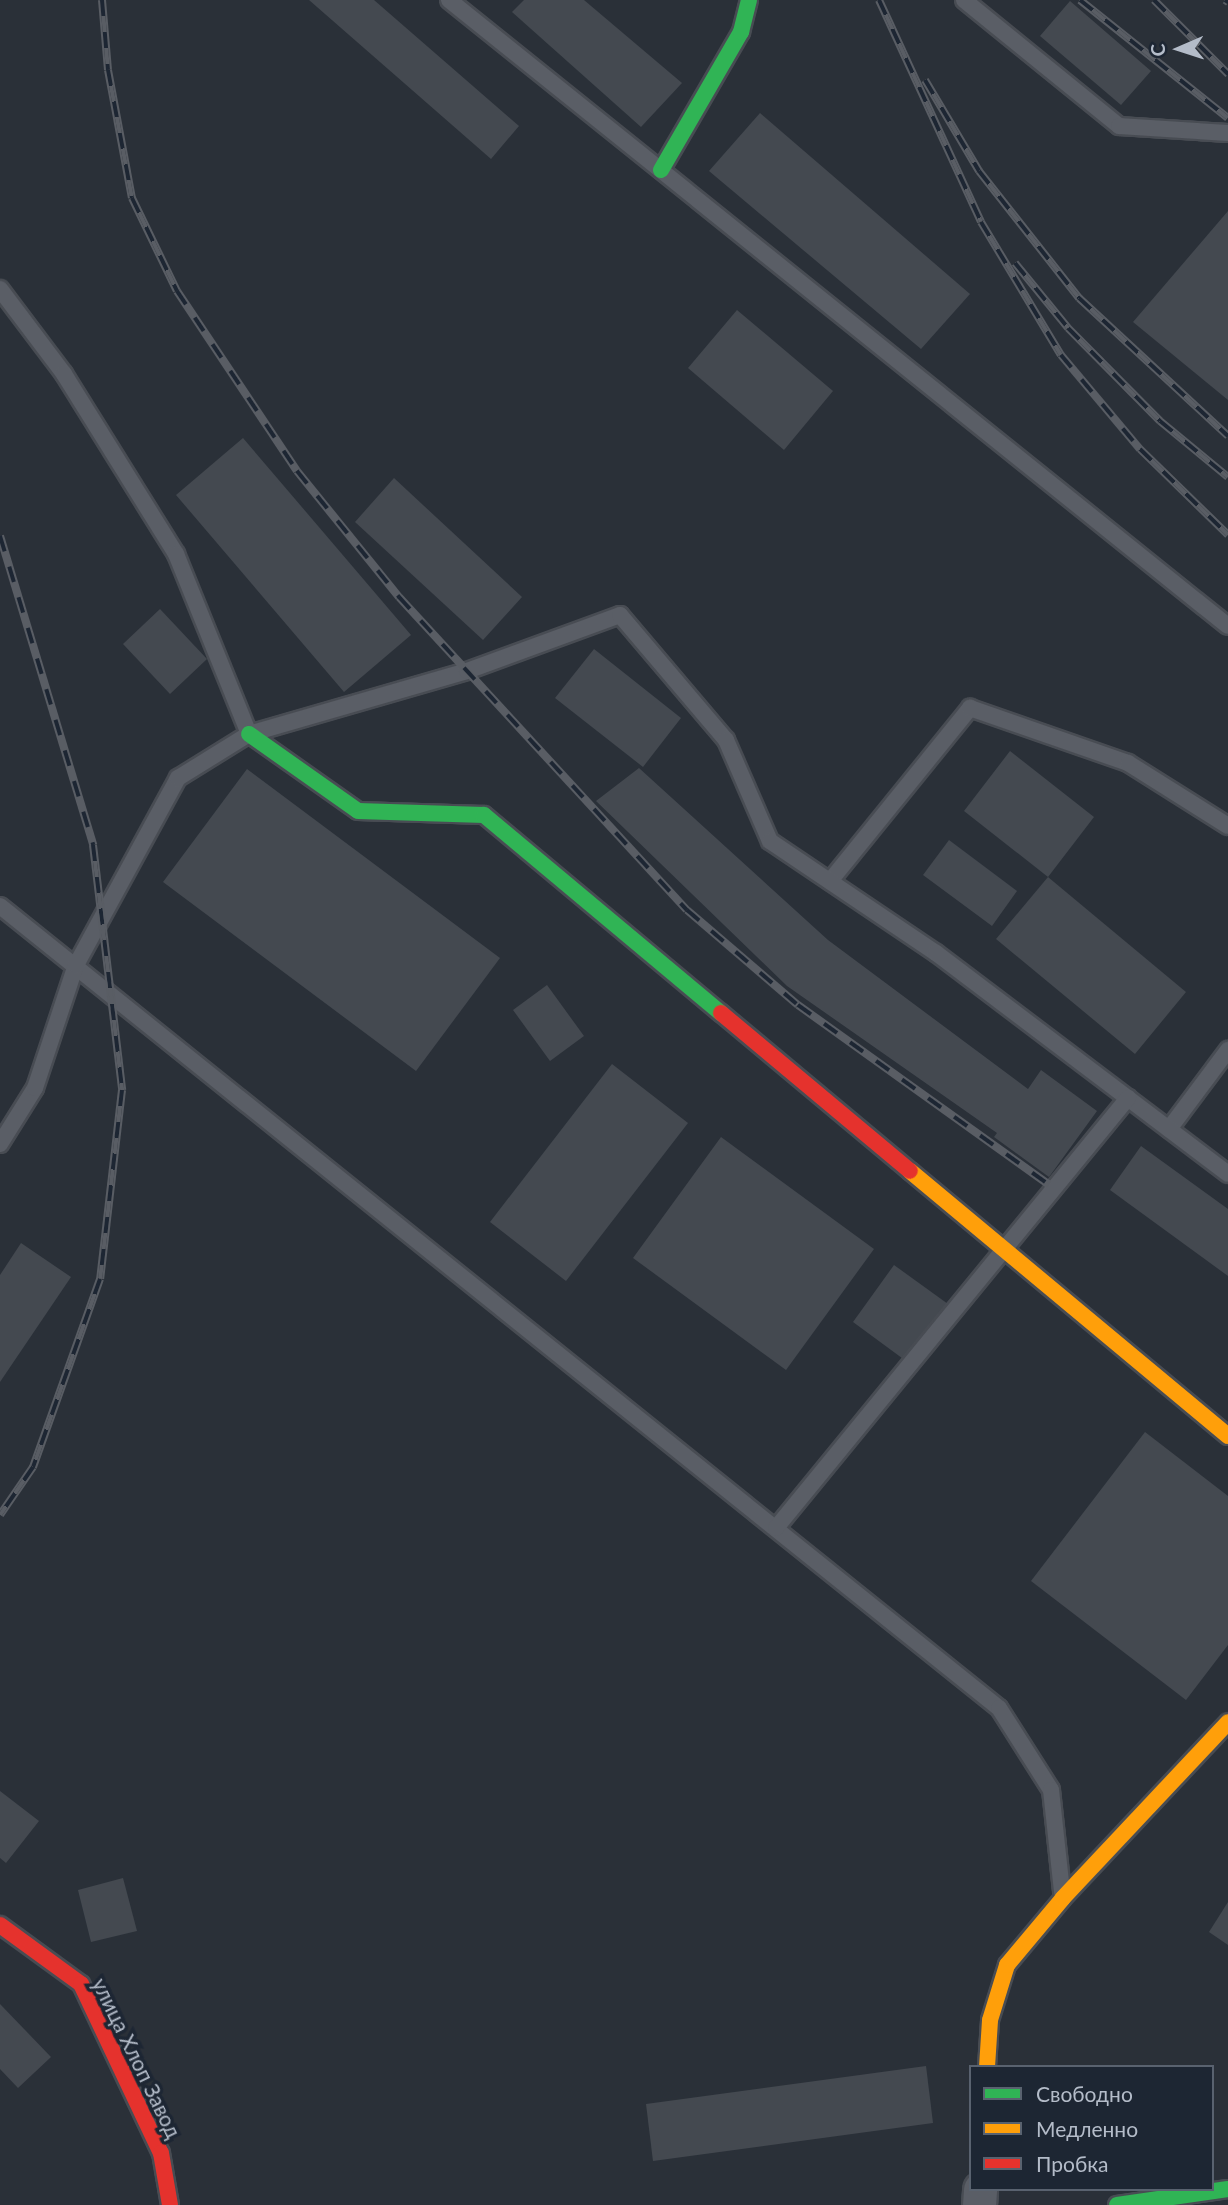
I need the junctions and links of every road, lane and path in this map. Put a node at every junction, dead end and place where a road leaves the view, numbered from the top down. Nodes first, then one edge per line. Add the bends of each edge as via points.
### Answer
1 (449, 0) edge
2 (749, 0) edge
3 (964, 0) edge
4 (1228, 133) edge
5 (661, 170) junction
6 (0, 289) edge
7 (1228, 626) edge
8 (249, 734) junction
9 (1228, 826) edge
10 (830, 881) junction
11 (0, 906) edge
12 (76, 965) junction
13 (1228, 1050) edge
14 (1128, 1098) junction
15 (1169, 1129) junction
16 (0, 1144) edge
17 (1228, 1174) edge
18 (1005, 1252) junction
19 (1228, 1436) edge
20 (776, 1528) junction
21 (1228, 1722) edge
22 (1063, 1898) junction
23 (0, 1925) edge
24 (987, 2065) edge
25 (1228, 2189) edge
26 (1134, 2204) edge
27 (170, 2205) edge
28 (1117, 2205) edge

1 - 5 lane
2 - 5 street via 741,32
3 - 4 lane via 1119,126
5 - 7 lane
6 - 8 lane via 64,374 176,554
8 - 10 lane via 467,671 620,615 726,740 770,841
8 - 12 lane via 178,778
8 - 18 street via 358,811 484,815
9 - 10 lane via 1128,763 970,708
10 - 14 lane via 936,953
11 - 12 lane
12 - 16 lane via 34,1088
12 - 20 lane
13 - 15 lane
14 - 15 lane
14 - 18 lane
15 - 17 lane
18 - 19 street
18 - 20 lane
20 - 22 lane via 999,1708 1051,1790
21 - 22 street
22 - 24 street via 1007,1965 990,2020
23 - 27 street, улица Хлоп Завод via 81,1984 161,2153
25 - 26 street
26 - 28 street

